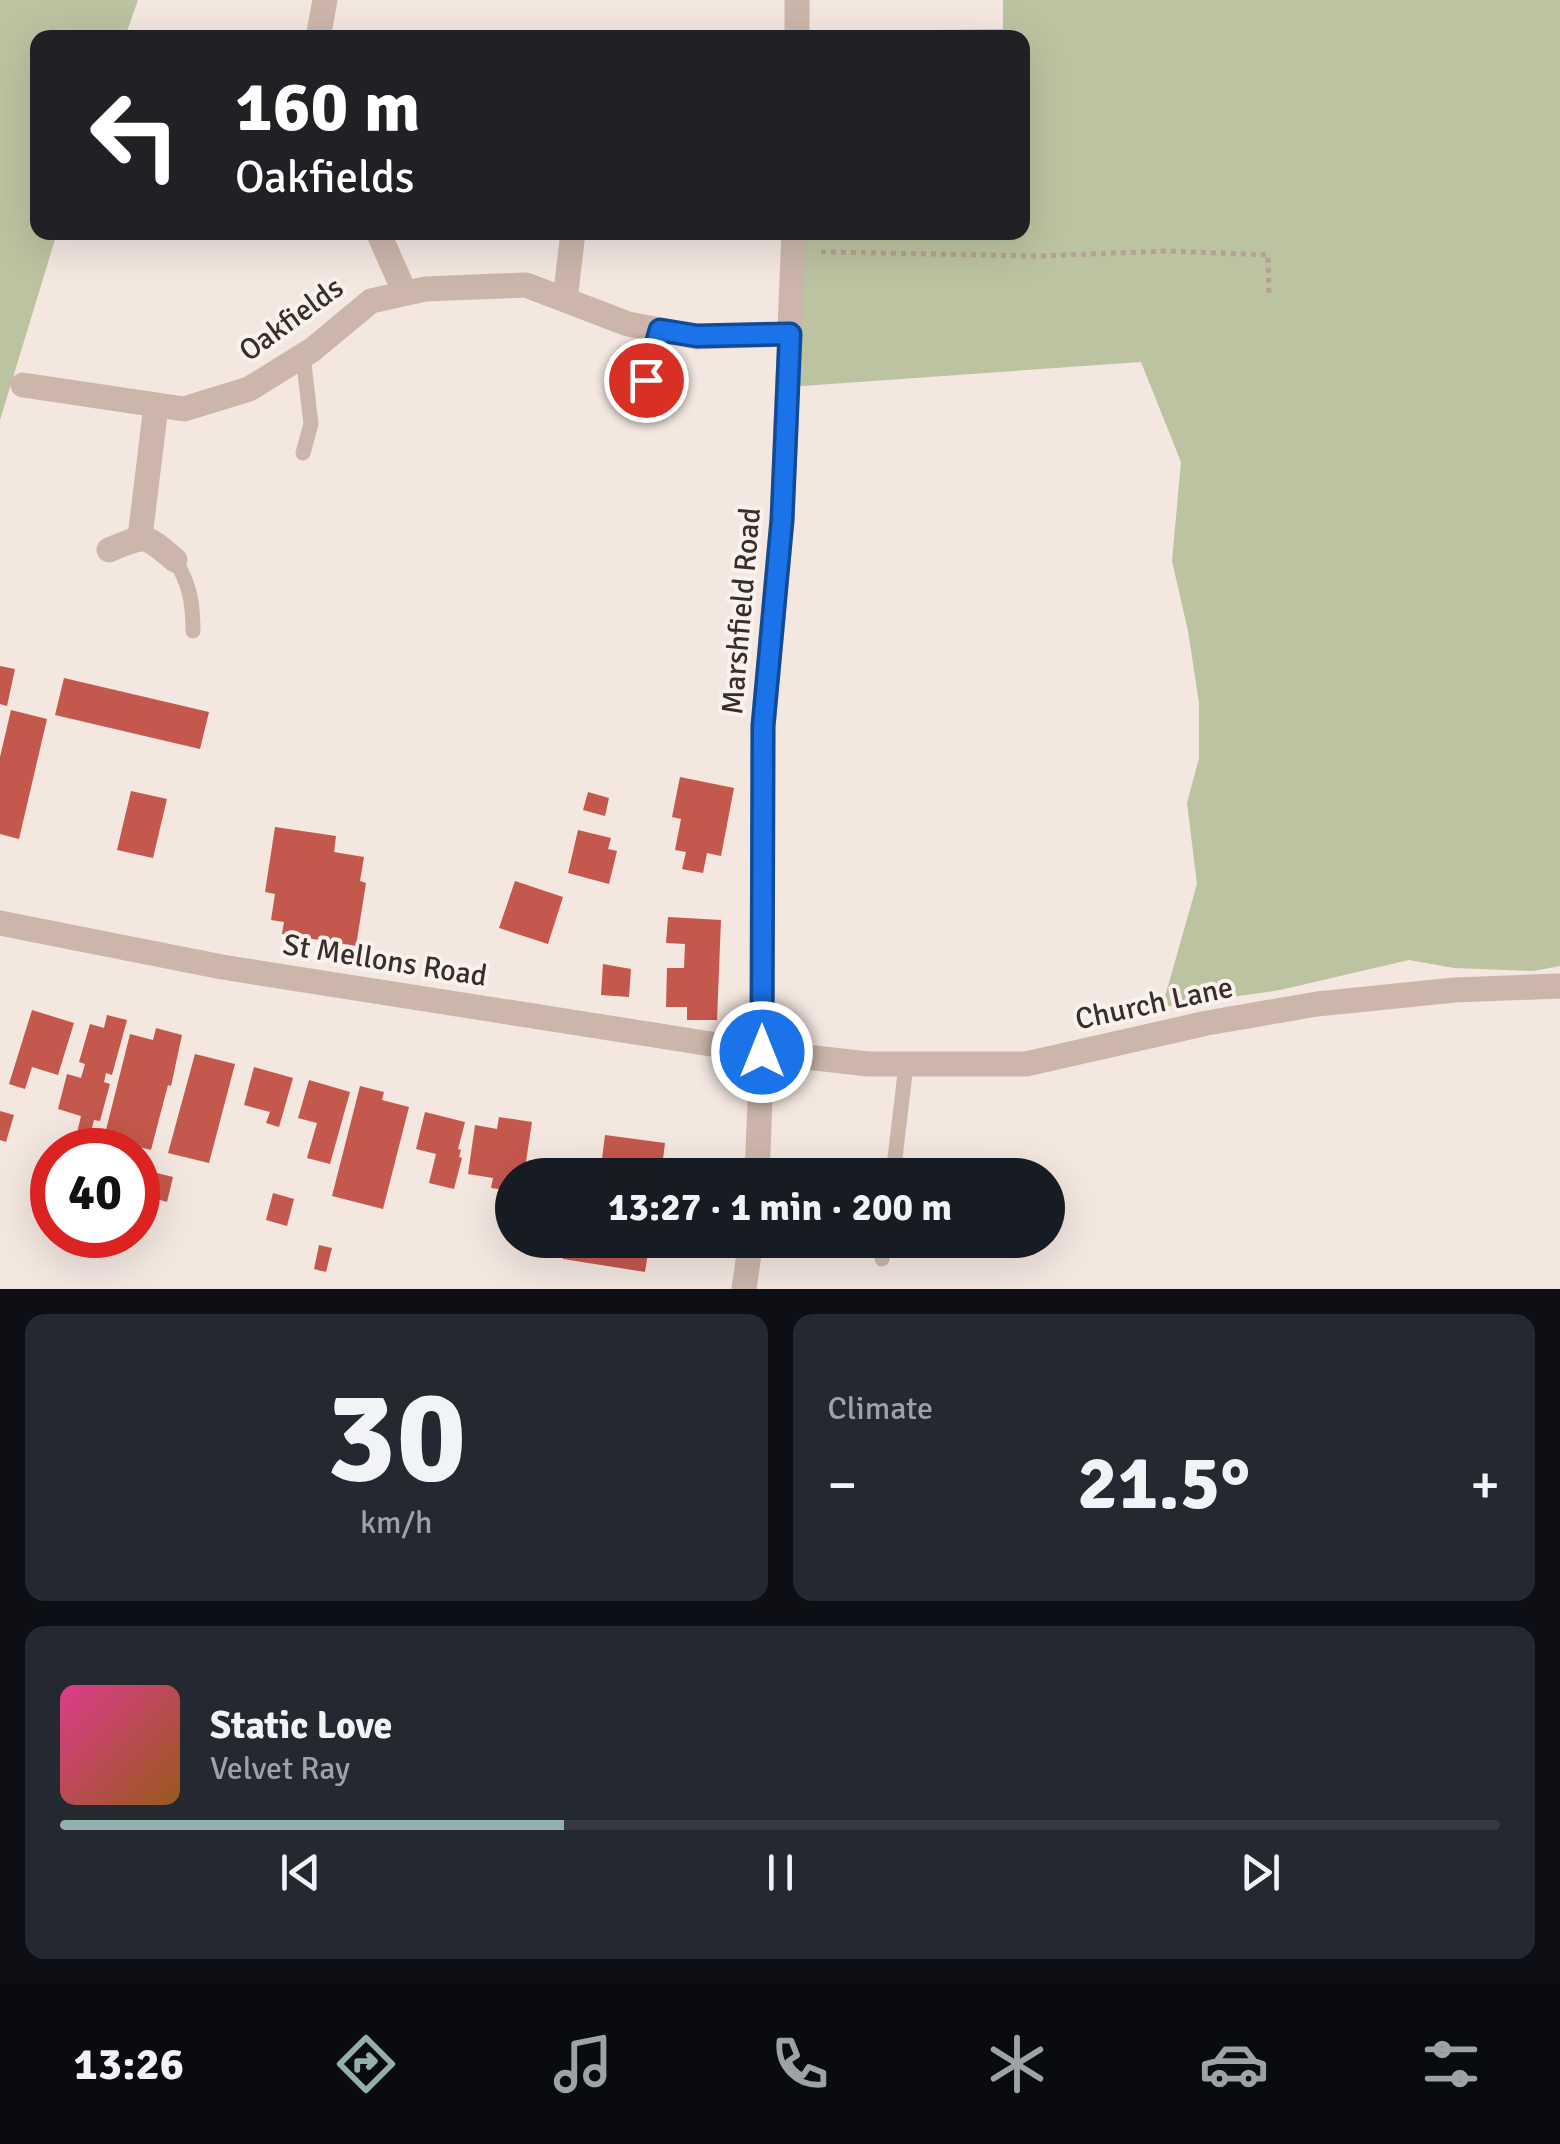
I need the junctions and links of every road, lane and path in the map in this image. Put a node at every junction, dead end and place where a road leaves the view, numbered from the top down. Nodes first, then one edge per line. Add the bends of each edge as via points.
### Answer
1 (324, 0) edge
2 (798, 0) edge
3 (319, 30) edge
4 (797, 30) edge
5 (382, 240) edge
6 (572, 240) edge
7 (794, 240) edge
8 (406, 293) junction
9 (1270, 297) dead end
10 (565, 300) junction
11 (660, 330) junction
12 (790, 334) junction
13 (303, 356) junction
14 (646, 380) dead end
15 (23, 385) dead end
16 (156, 406) junction
17 (303, 453) dead end
18 (140, 537) junction
19 (109, 550) dead end
20 (176, 560) joint
21 (193, 631) dead end
22 (0, 923) edge
23 (1560, 986) edge
24 (762, 1052) junction
25 (906, 1065) junction
26 (758, 1158) edge
27 (894, 1158) edge
28 (748, 1258) edge
29 (744, 1289) edge

1 - 3 street
2 - 4 street
5 - 8 street
6 - 10 street
7 - 9 path via 827,252 1268,255
7 - 12 street, Marshfield Road
8 - 10 street, Oakfields via 526,285
8 - 13 street, Oakfields via 371,301
10 - 11 street, Oakfields
11 - 12 street, Oakfields
11 - 14 street
12 - 24 street, Marshfield Road via 763,726
13 - 16 street, Oakfields via 249,389 184,408
13 - 17 lane via 311,424
15 - 16 street, Oakfields
16 - 18 street
18 - 19 street
18 - 20 street
20 - 21 lane via 193,601
22 - 24 street, St Mellons Road via 222,967
23 - 25 street, Church Lane via 1317,1004 1026,1064
24 - 25 street, Church Lane
24 - 26 street, Marshfield Road
25 - 27 lane
28 - 29 street

